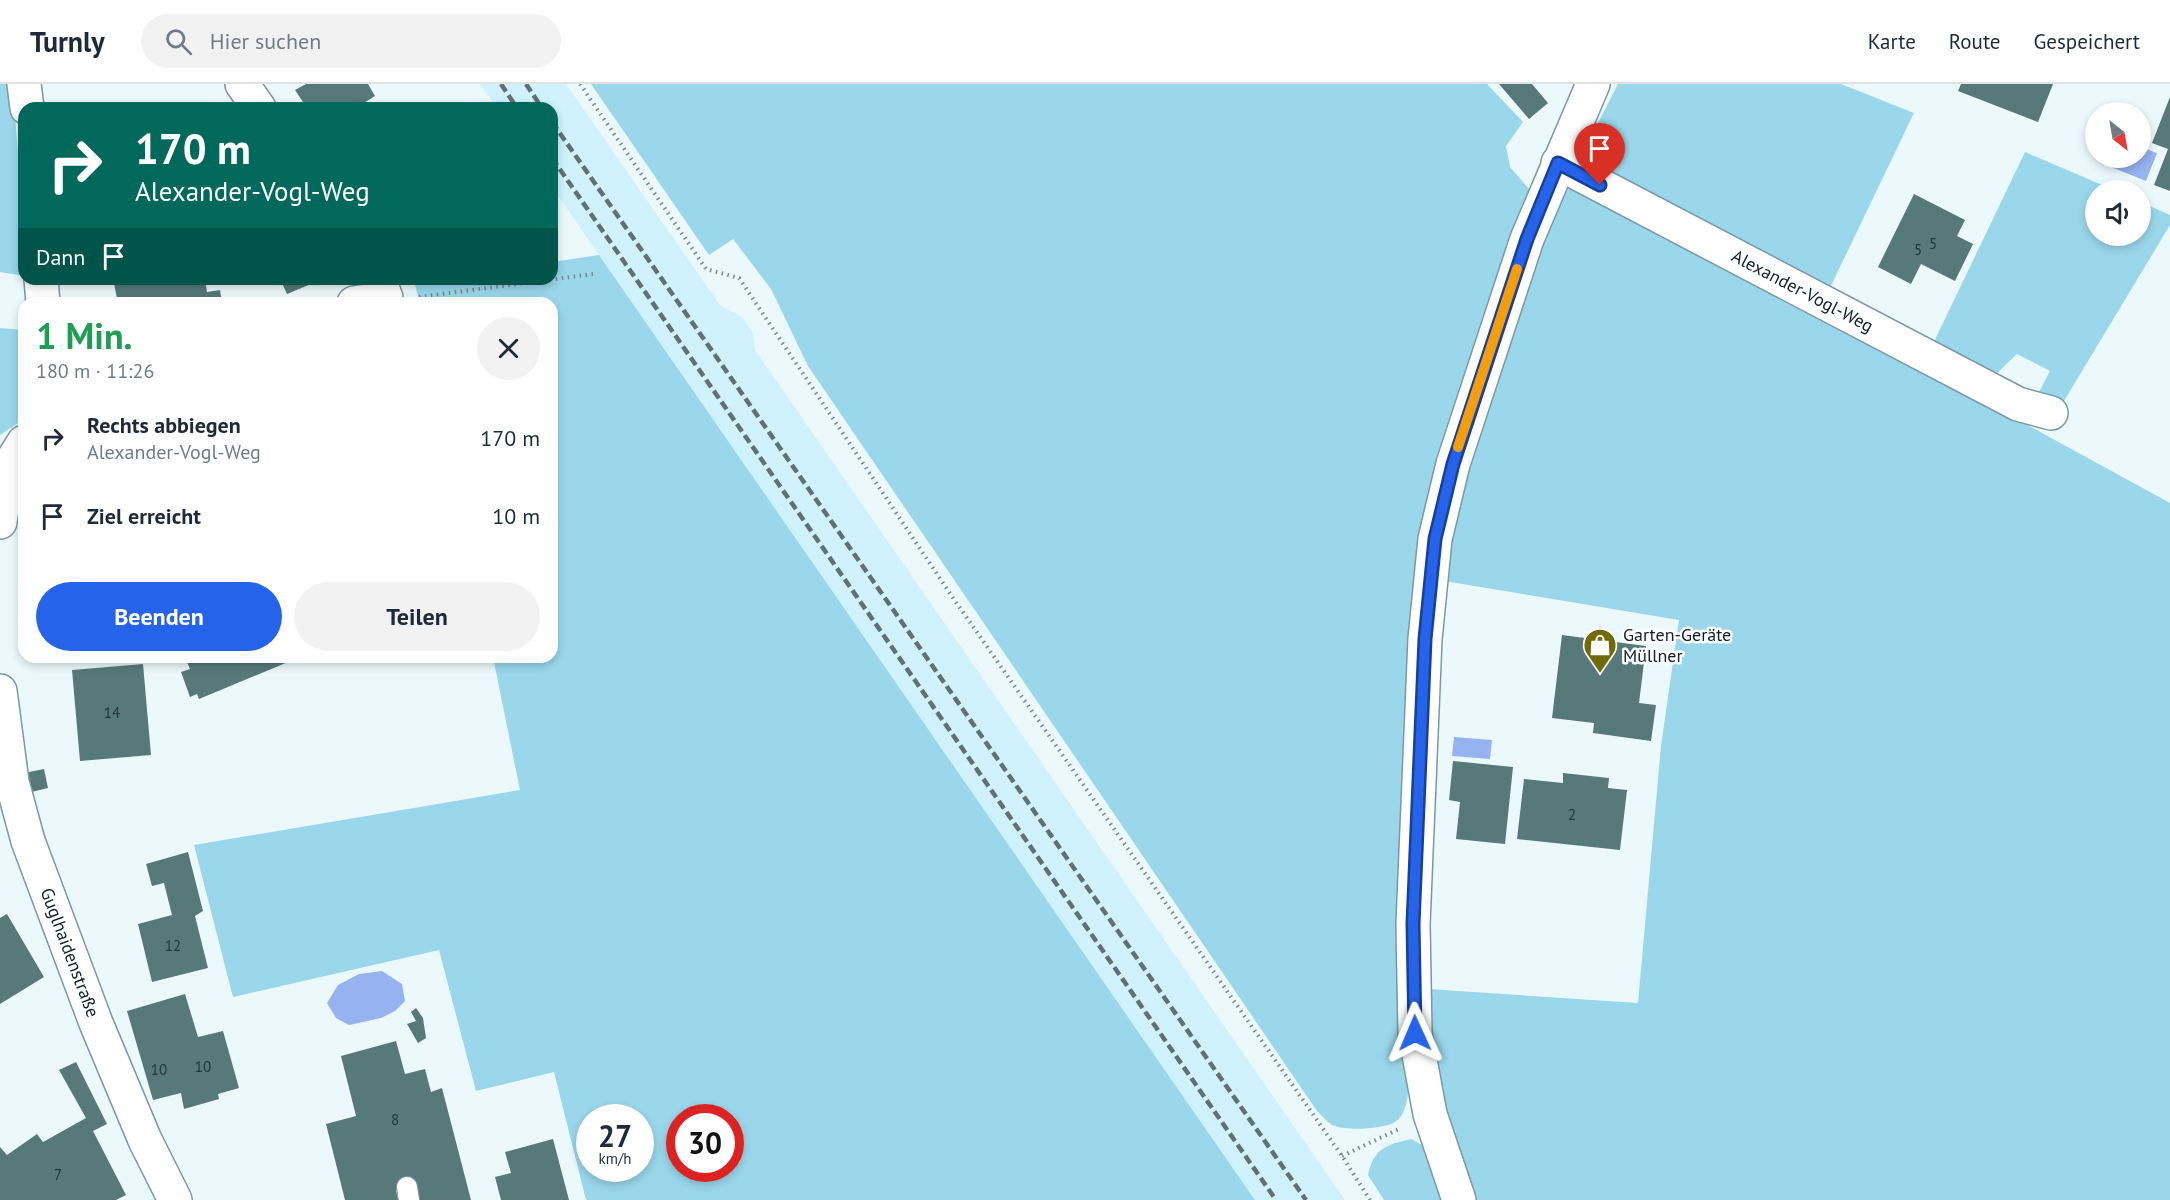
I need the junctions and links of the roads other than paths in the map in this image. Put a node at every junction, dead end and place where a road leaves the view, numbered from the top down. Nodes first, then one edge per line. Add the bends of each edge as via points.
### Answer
1 (24, 84) edge
2 (242, 84) edge
3 (1593, 84) edge
4 (26, 102) edge
5 (255, 102) edge
6 (1558, 163) junction
7 (382, 289) edge
8 (366, 297) edge
9 (2051, 413) dead end
10 (11, 458) edge
11 (0, 522) edge
12 (0, 691) edge
13 (175, 1200) edge
14 (1459, 1200) edge

1 - 4 street
2 - 5 street
3 - 6 street
6 - 9 street, Alexander-Vogl-Weg via 2018,404
6 - 14 street via 1527,239 1453,464 1435,539 1425,639 1413,924 1415,1033 1430,1114
7 - 8 street
10 - 11 street
12 - 13 street, Guglhaidenstraße via 12,782 28,841 96,1023

